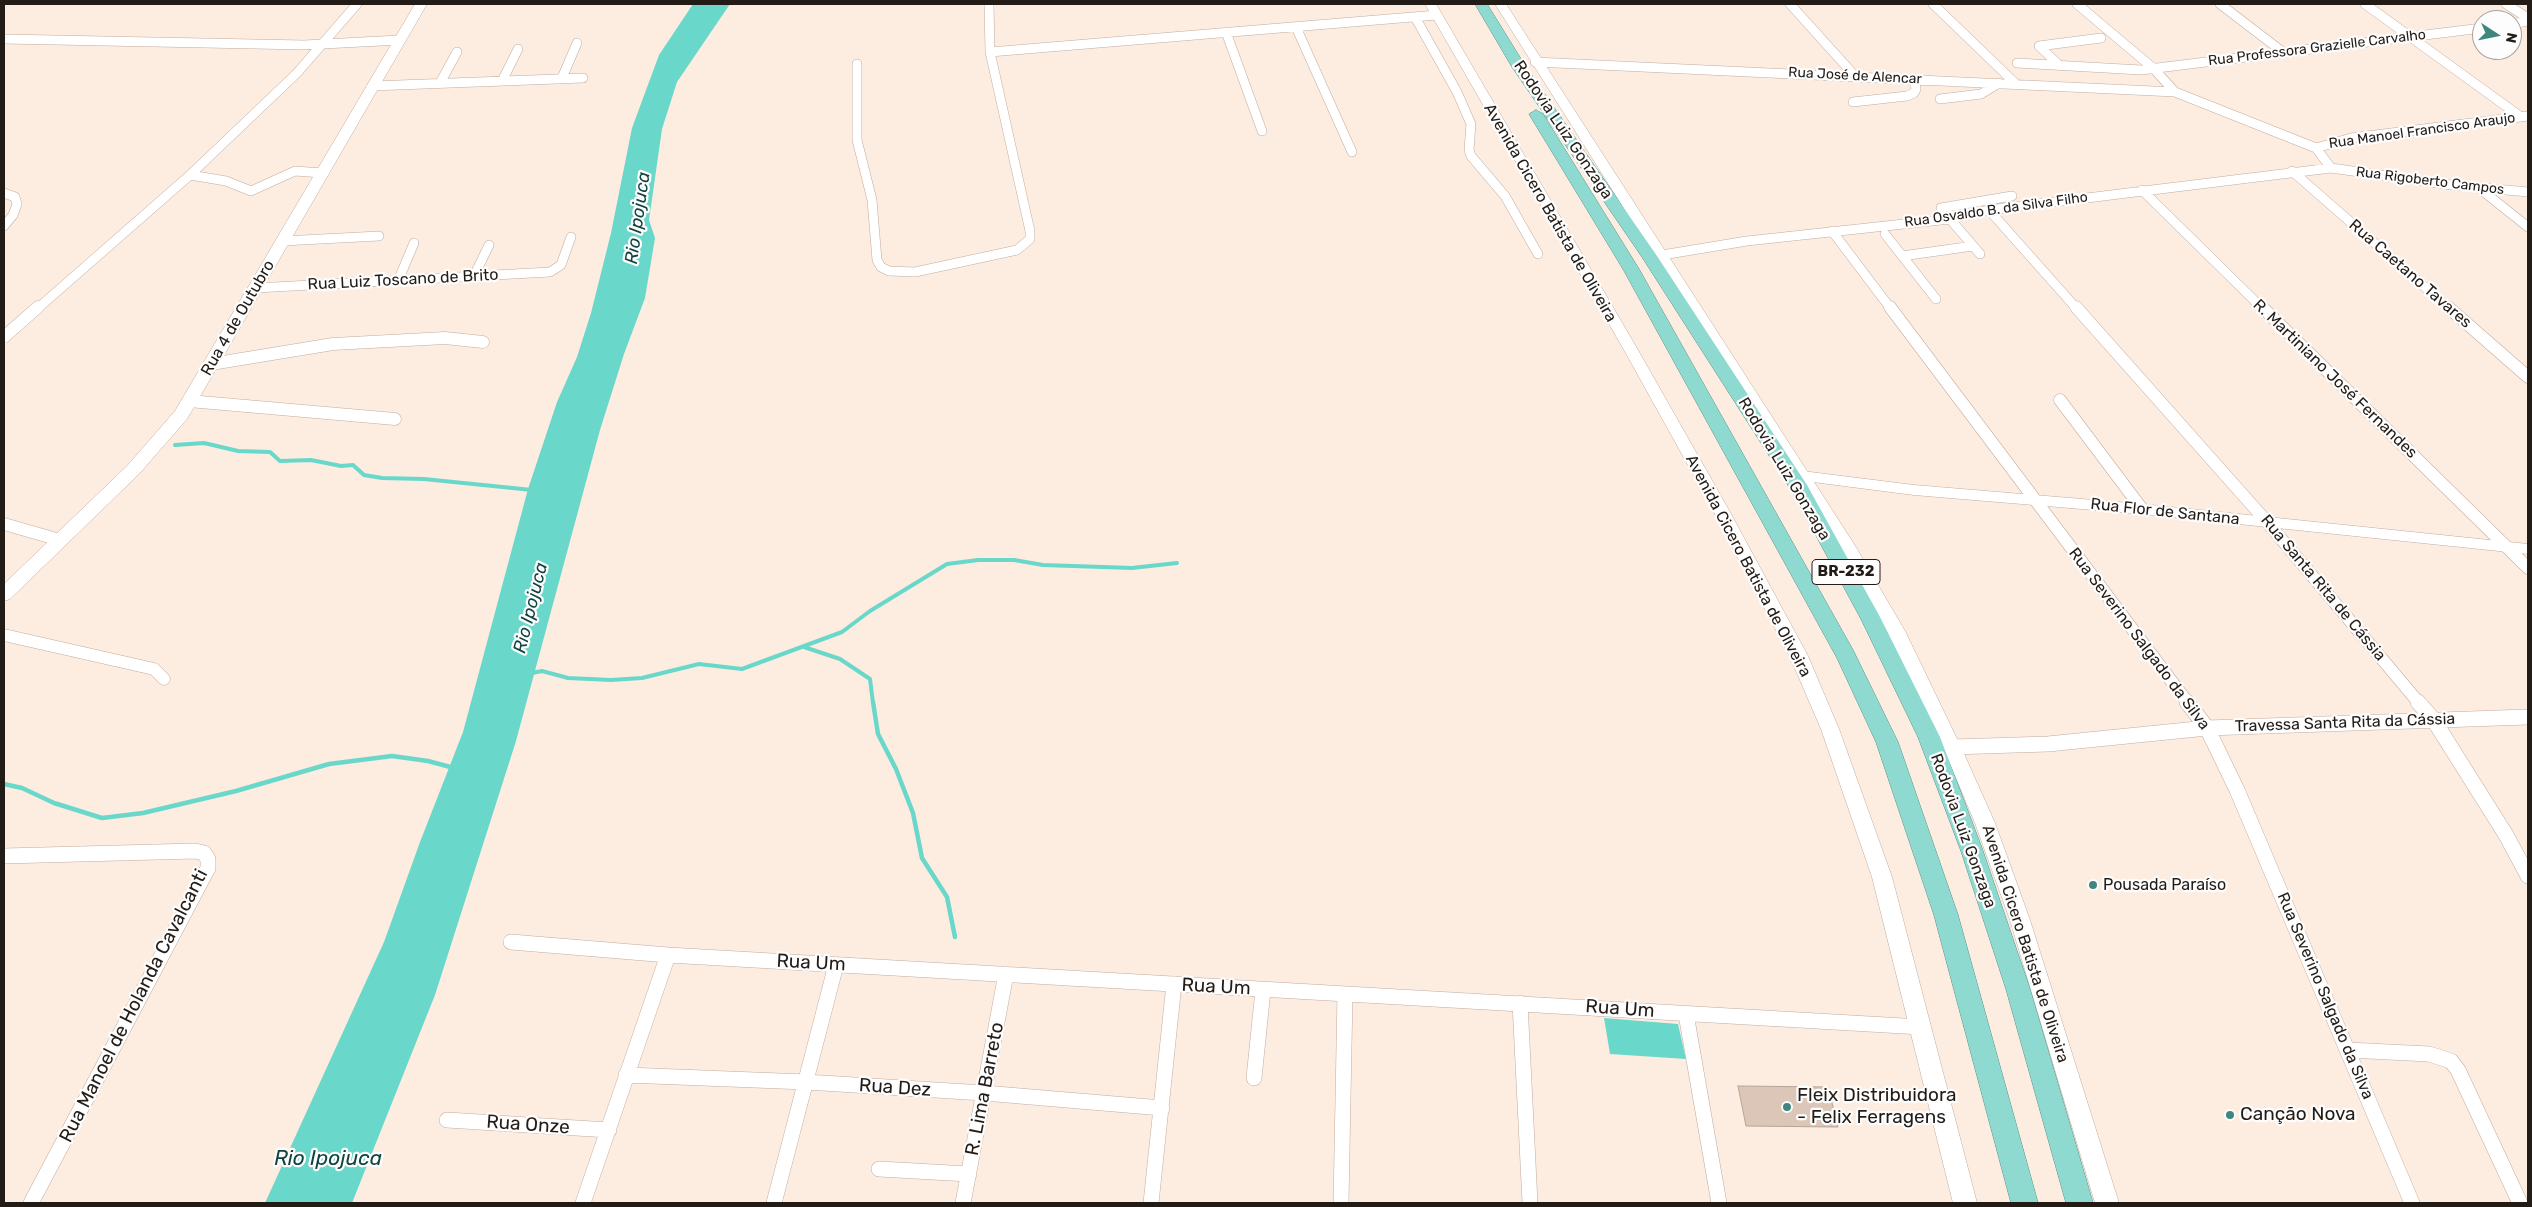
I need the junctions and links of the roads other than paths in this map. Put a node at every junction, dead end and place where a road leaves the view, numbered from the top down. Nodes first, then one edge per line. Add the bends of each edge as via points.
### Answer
1 (357, 4) edge
2 (421, 4) edge
3 (989, 4) edge
4 (1468, 4) edge
5 (1481, 4) edge
6 (1500, 4) edge
7 (1790, 4) edge
8 (1933, 4) edge
9 (2077, 4) edge
10 (2220, 4) edge
11 (2365, 4) edge
12 (2506, 4) edge
13 (1433, 9) edge
14 (1415, 17) junction
15 (2528, 19) edge
16 (1296, 26) junction
17 (2472, 29) edge
18 (1226, 32) junction
19 (2101, 38) dead end
20 (2412, 38) junction
21 (4, 39) edge
22 (400, 40) junction
23 (324, 43) junction
24 (577, 43) dead end
25 (518, 49) dead end
26 (458, 52) dead end
27 (990, 52) junction
28 (2284, 52) junction
29 (1535, 62) junction
30 (2017, 63) dead end
31 (858, 64) dead end
32 (2060, 66) junction
33 (2152, 68) junction
34 (1855, 76) junction
35 (562, 78) junction
36 (583, 78) dead end
37 (1914, 79) junction
38 (502, 81) junction
39 (440, 83) junction
40 (1999, 83) junction
41 (2016, 84) junction
42 (372, 86) junction
43 (2175, 92) junction
44 (1940, 99) dead end
45 (1853, 102) dead end
46 (2525, 116) edge
47 (1262, 130) dead end
48 (2316, 148) junction
49 (1352, 152) dead end
50 (2331, 168) junction
51 (2292, 171) junction
52 (322, 173) junction
53 (190, 175) junction
54 (2479, 188) junction
55 (2142, 190) junction
56 (2528, 192) edge
57 (4, 193) edge
58 (2012, 196) dead end
59 (1989, 210) junction
60 (1950, 219) junction
61 (4, 226) edge
62 (2528, 226) edge
63 (1832, 231) junction
64 (1885, 234) dead end
65 (379, 236) dead end
66 (571, 237) dead end
67 (283, 241) junction
68 (414, 243) dead end
69 (489, 245) dead end
70 (1973, 246) junction
71 (1538, 254) dead end
72 (1980, 254) dead end
73 (1662, 255) junction
74 (1902, 256) junction
75 (474, 276) junction
76 (398, 281) junction
77 (256, 288) junction
78 (1936, 299) dead end
79 (4, 337) edge
80 (483, 342) dead end
81 (211, 364) junction
82 (2528, 377) edge
83 (2060, 400) dead end
84 (189, 401) junction
85 (394, 419) dead end
86 (1802, 476) junction
87 (2034, 500) junction
88 (2142, 509) junction
89 (2267, 522) junction
90 (4, 524) edge
91 (60, 540) junction
92 (2506, 546) junction
93 (2528, 549) edge
94 (2528, 568) edge
95 (4, 594) edge
96 (4, 635) edge
97 (164, 679) dead end
98 (2528, 717) edge
99 (2433, 719) junction
100 (2207, 728) junction
101 (1952, 747) junction
102 (4, 856) edge
103 (2528, 876) edge
104 (511, 942) dead end
105 (668, 956) junction
106 (836, 965) junction
107 (1006, 974) junction
108 (1174, 984) junction
109 (1263, 990) junction
110 (1345, 994) junction
111 (1520, 1003) junction
112 (1686, 1014) junction
113 (1921, 1027) junction
114 (2348, 1050) junction
115 (626, 1075) junction
116 (1254, 1078) dead end
117 (806, 1082) junction
118 (984, 1093) junction
119 (1162, 1108) junction
120 (447, 1120) dead end
121 (608, 1130) junction
122 (879, 1169) dead end
123 (969, 1174) junction
124 (30, 1203) edge
125 (583, 1203) edge
126 (774, 1203) edge
127 (964, 1203) edge
128 (1151, 1203) edge
129 (1341, 1203) edge
130 (1530, 1203) edge
131 (1719, 1203) edge
132 (1965, 1203) edge
133 (2025, 1203) edge
134 (2080, 1203) edge
135 (2107, 1203) edge
136 (2412, 1203) edge
137 (2520, 1203) edge

1 - 23 street
2 - 22 main road, Rua 4 de Outubro
3 - 27 street
4 - 133 highway, Rodovia Luiz Gonzaga / BR-232 via 1631,269 1846,656 1887,742 1946,915
5 - 134 highway, Rodovia Luiz Gonzaga / BR-232 via 1519,67 1649,256 1795,482 1870,616 1928,737 1972,851 2018,989
6 - 29 main road, Avenida Cicero Batista de Oliveira
7 - 34 street
8 - 41 street
9 - 33 street
10 - 28 street
11 - 20 street
12 - 15 street
13 - 14 street
13 - 113 main road, Avenida Cicero Batista de Oliveira via 1645,375 1799,656 1830,728 1882,877
14 - 16 street
14 - 71 street via 1457,92 1470,124 1471,156 1505,196
16 - 18 street
16 - 49 street
17 - 20 street, Rua Professora Grazielle Carvalho
18 - 27 street
18 - 47 street
19 - 32 street via 2039,46
20 - 28 street, Rua Professora Grazielle Carvalho
20 - 46 street
21 - 23 street
22 - 23 street
22 - 42 main road, Rua 4 de Outubro
23 - 53 street
24 - 35 street
25 - 38 street
26 - 39 street
27 - 31 street via 1030,239 1018,250 915,272 889,271 880,267 877,260 872,200 857,140
28 - 33 street, Rua Professora Grazielle Carvalho
29 - 34 street, Rua José de Alencar
29 - 73 main road, Avenida Cicero Batista de Oliveira
30 - 32 street, Rua Professora Grazielle Carvalho
32 - 33 street, Rua Professora Grazielle Carvalho
33 - 43 street
34 - 37 street, Rua José de Alencar
35 - 36 street
35 - 38 street
37 - 40 street, Rua José de Alencar
37 - 45 street via 1916,90 1907,96
38 - 39 street
39 - 42 street
40 - 41 street, Rua José de Alencar
40 - 44 street via 1981,94
41 - 43 street, Rua José de Alencar
42 - 52 main road, Rua 4 de Outubro
43 - 48 street
46 - 48 street, Rua Manoel Francisco Araujo via 2351,138
48 - 50 street
50 - 51 street, Rua Osvaldo B. da Silva Filho
50 - 54 street, Rua Rigoberto Campos
51 - 55 street, Rua Osvaldo B. da Silva Filho
51 - 82 street, Rua Caetano Tavares
52 - 53 street via 295,171 251,192 226,181
52 - 67 main road, Rua 4 de Outubro
53 - 79 street
54 - 56 street, Rua Rigoberto Campos
54 - 62 street
55 - 59 street, Rua Osvaldo B. da Silva Filho
55 - 92 street, R. Martiniano José Fernandes
57 - 61 street via 15,197 17,204
58 - 60 street via 1941,208 1941,214
59 - 60 street, Rua Osvaldo B. da Silva Filho
59 - 89 street, Rua Santa Rita de Cássia
60 - 63 street, Rua Osvaldo B. da Silva Filho
60 - 70 street
63 - 73 street, Rua Osvaldo B. da Silva Filho
63 - 87 street, Rua Severino Salgado da Silva
64 - 74 street
65 - 67 street
66 - 75 street, Rua Luiz Toscano de Brito via 561,265 550,272
67 - 77 main road, Rua 4 de Outubro
68 - 76 street
69 - 75 street
70 - 72 street
70 - 74 street
73 - 86 main road, Avenida Cicero Batista de Oliveira
74 - 78 street
75 - 76 street, Rua Luiz Toscano de Brito
76 - 77 street, Rua Luiz Toscano de Brito
77 - 81 main road, Rua 4 de Outubro
80 - 81 street via 446,338 333,344
81 - 84 main road, Rua 4 de Outubro
83 - 88 street
84 - 85 street
84 - 91 main road, Rua 4 de Outubro via 165,436
86 - 87 street, Rua Flor de Santana
86 - 101 main road, Avenida Cicero Batista de Oliveira via 1896,631
87 - 88 street, Rua Flor de Santana
87 - 100 street, Rua Severino Salgado da Silva
88 - 89 street, Rua Flor de Santana
89 - 92 street, Rua Flor de Santana
89 - 99 street, Rua Santa Rita de Cássia
90 - 91 street
91 - 95 main road, Rua 4 de Outubro
92 - 93 street, Rua Flor de Santana
92 - 94 street, R. Martiniano José Fernandes
96 - 97 street via 154,669
98 - 99 street, Travessa Santa Rita da Cássia
99 - 100 street, Travessa Santa Rita da Cássia
99 - 103 street, Rua Santa Rita de Cássia
100 - 101 street, Travessa Santa Rita da Cássia via 2048,744
100 - 114 street, Rua Severino Salgado da Silva via 2238,790
101 - 135 main road, Avenida Cicero Batista de Oliveira via 1985,823 2020,920
102 - 124 street, Rua Manoel de Holanda Cavalcanti via 195,851 204,853 208,859 208,868
104 - 105 street, Rua Um
105 - 106 street, Rua Um
105 - 115 street
106 - 107 street, Rua Um
106 - 117 street
107 - 108 street, Rua Um
107 - 118 street, R. Lima Barreto
108 - 109 street, Rua Um
108 - 119 street
109 - 110 street, Rua Um
109 - 116 street
110 - 111 street, Rua Um
110 - 129 street
111 - 112 street, Rua Um
111 - 130 street
112 - 113 street, Rua Um
112 - 131 street
113 - 132 main road, Avenida Cicero Batista de Oliveira
114 - 136 street, Rua Severino Salgado da Silva
114 - 137 street via 2429,1054 2450,1061 2458,1070
115 - 117 street, Rua Dez
115 - 121 street
117 - 118 street, Rua Dez
117 - 126 street
118 - 119 street, Rua Dez
118 - 123 street, R. Lima Barreto
119 - 128 street
120 - 121 street, Rua Onze
121 - 125 street
122 - 123 street
123 - 127 street, R. Lima Barreto

